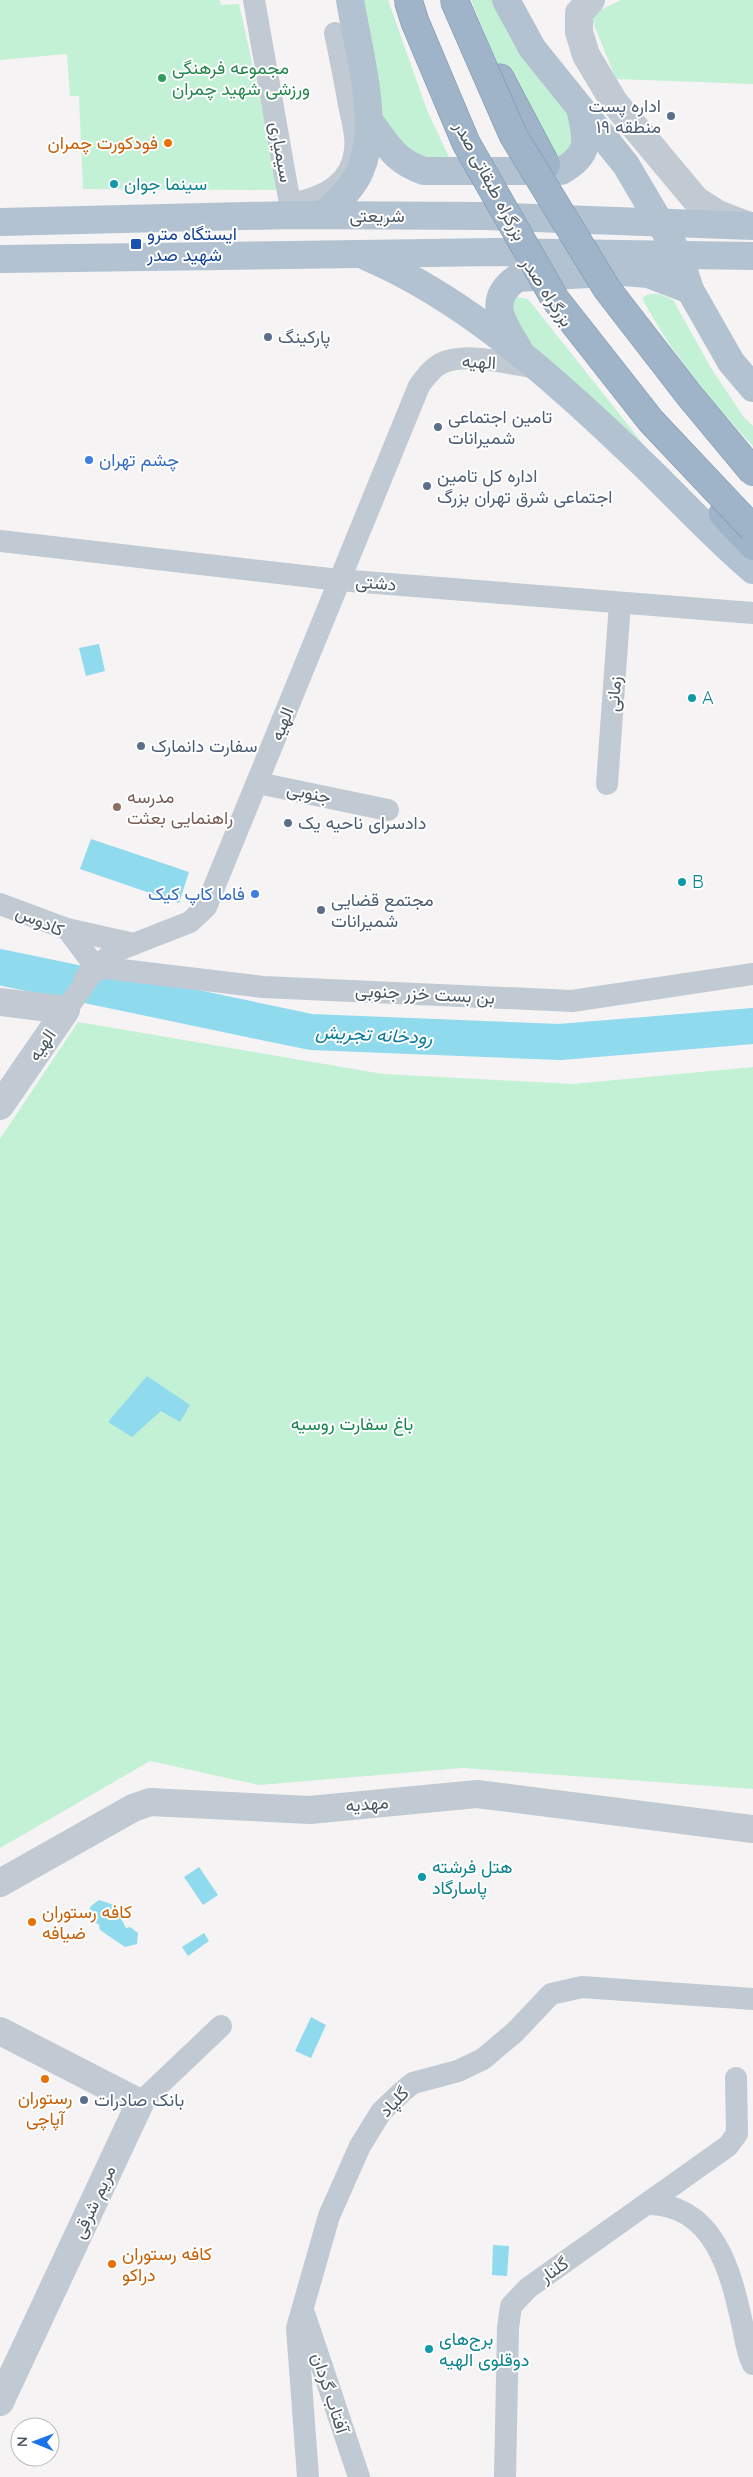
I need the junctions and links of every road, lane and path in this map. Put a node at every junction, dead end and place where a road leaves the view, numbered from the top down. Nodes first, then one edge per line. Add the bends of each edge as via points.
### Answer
1 (254, 0) edge
2 (350, 0) edge
3 (402, 0) edge
4 (408, 0) edge
5 (454, 0) edge
6 (462, 0) edge
7 (506, 0) edge
8 (579, 4) edge
9 (335, 33) dead end
10 (580, 108) junction
11 (370, 122) junction
12 (291, 210) junction
13 (323, 216) junction
14 (0, 222) edge
15 (661, 222) junction
16 (751, 226) edge
17 (356, 253) junction
18 (679, 255) junction
19 (753, 256) edge
20 (0, 259) edge
21 (690, 290) junction
22 (529, 360) junction
23 (753, 388) edge
24 (753, 458) edge
25 (753, 472) edge
26 (753, 529) edge
27 (0, 541) edge
28 (753, 546) edge
29 (753, 570) edge
30 (340, 580) junction
31 (620, 603) junction
32 (753, 613) edge
33 (258, 783) junction
34 (607, 784) dead end
35 (388, 810) dead end
36 (0, 904) edge
37 (67, 930) junction
38 (134, 944) junction
39 (96, 966) junction
40 (753, 974) edge
41 (0, 1002) edge
42 (65, 1009) junction
43 (0, 1106) edge
44 (753, 1829) edge
45 (0, 1883) edge
46 (753, 1999) edge
47 (221, 2026) dead end
48 (0, 2031) edge
49 (736, 2078) dead end
50 (140, 2103) junction
51 (648, 2204) junction
52 (302, 2308) junction
53 (752, 2364) edge
54 (0, 2402) edge
55 (308, 2477) edge
56 (359, 2477) edge
57 (505, 2477) edge

1 - 12 street, سیمیاری
2 - 11 main road
3 - 28 highway, بزرگراه صدر via 409,24 461,146 549,302 647,425
4 - 26 highway, بزرگراه طبقاتی صدر, bridge via 466,143 555,299 651,421
5 - 25 highway, bridge via 513,134 606,289
6 - 24 highway via 613,289 693,391
7 - 10 main road via 532,48
8 - 16 street via 579,32 586,55 620,109 696,200 718,214
9 - 12 street via 356,151 349,171 335,187
10 - 11 main road via 586,133 584,150 576,163 561,171 424,172 395,157
10 - 15 main road via 626,165
11 - 13 main road via 368,148 360,173
12 - 13 main road, شریعتی
12 - 14 main road, شریعتی
13 - 15 main road, شریعتی via 484,216
15 - 16 main road, شریعتی
15 - 18 main road
17 - 18 main road, شریعتی
17 - 20 main road, شریعتی
17 - 22 main road via 403,273
18 - 19 main road, شریعتی
18 - 21 main road
21 - 22 main road via 648,274 624,272 517,278 506,285 498,306 502,323
21 - 23 main road via 732,362
22 - 29 main road via 623,444
22 - 30 street, الهیه via 458,359 441,364 428,373 419,386
27 - 30 street, دشتی
30 - 31 street, دشتی
30 - 33 street, الهیه
31 - 32 street, دشتی
31 - 34 street, زمانی
33 - 35 street, جنوبی
33 - 38 street, الهیه via 206,907 190,922
36 - 37 street, کادوس
37 - 38 street
37 - 39 street, کادوس
38 - 39 street, الهیه via 116,951
39 - 40 street, بن بست خزر جنوبی via 263,987 572,1001
39 - 42 street, الهیه
41 - 42 street
42 - 43 street, الهیه
44 - 45 street, مهدیه via 476,1794 310,1810 150,1802 133,1808
46 - 52 street, گلپاد via 582,1987 559,1991 551,1994 484,2059 458,2071 413,2082 381,2112 360,2146 329,2216
47 - 50 street, مریم شرقی
48 - 50 street
49 - 51 street, گلنار via 736,2134 728,2146
50 - 54 street, مریم شرقی
51 - 53 street via 663,2204 690,2216 719,2248 732,2280
51 - 57 street, گلنار via 528,2288 511,2306
52 - 55 street, گلپاد via 297,2328
52 - 56 street, آفتاب گردان

